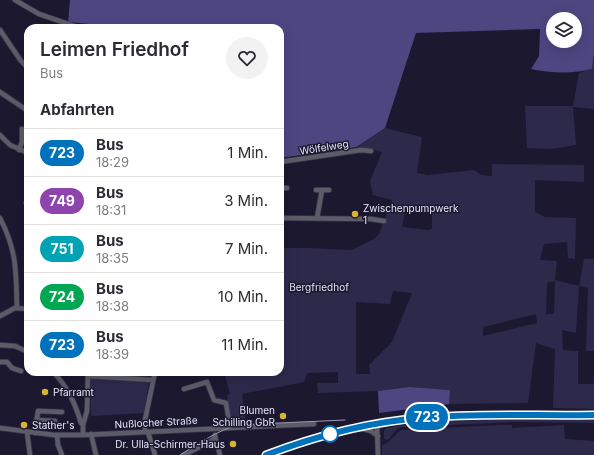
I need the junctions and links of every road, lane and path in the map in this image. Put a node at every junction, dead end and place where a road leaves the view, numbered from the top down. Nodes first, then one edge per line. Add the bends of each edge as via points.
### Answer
1 (15, 0) edge
2 (69, 24) edge
3 (0, 30) edge
4 (24, 64) edge
5 (0, 92) edge
6 (24, 107) edge
7 (22, 129) dead end
8 (0, 136) edge
9 (19, 150) junction
10 (371, 151) dead end
11 (24, 152) edge
12 (284, 161) edge
13 (316, 190) dead end
14 (322, 190) junction
15 (329, 190) dead end
16 (0, 218) edge
17 (284, 218) edge
18 (316, 218) junction
19 (384, 221) dead end
20 (17, 308) junction
21 (24, 309) edge
22 (0, 316) edge
23 (0, 345) edge
24 (24, 350) edge
25 (0, 362) edge
26 (22, 371) dead end
27 (57, 376) edge
28 (88, 376) edge
29 (104, 376) edge
30 (154, 376) edge
31 (121, 378) joint
32 (153, 380) junction
33 (184, 389) dead end
34 (62, 412) dead end
35 (594, 415) edge
36 (36, 420) junction
37 (55, 421) dead end
38 (314, 424) dead end
39 (377, 424) junction
40 (83, 425) junction
41 (230, 427) junction
42 (357, 427) junction
43 (0, 428) edge
44 (214, 428) junction
45 (27, 432) junction
46 (146, 432) junction
47 (35, 433) junction
48 (91, 434) junction
49 (57, 435) junction
50 (83, 435) junction
51 (215, 435) junction
52 (378, 436) junction
53 (30, 455) edge
54 (62, 455) edge
55 (96, 455) edge
56 (155, 455) edge
57 (184, 455) edge
58 (220, 455) edge
59 (266, 455) edge
60 (378, 455) edge

1 - 2 street via 40,14
3 - 4 street
5 - 6 street
7 - 9 street
8 - 9 street
9 - 11 street
10 - 12 street, Wölfelweg
13 - 14 street
14 - 15 street
14 - 18 street
16 - 20 street via 15,258
17 - 18 street
18 - 19 street
20 - 21 street
20 - 22 street
23 - 24 street via 14,346
25 - 26 street via 7,362 12,368
27 - 40 street via 71,396
28 - 40 street via 87,414
29 - 31 street
30 - 32 street
31 - 32 street
32 - 46 street via 145,420
33 - 41 street via 207,382 214,400 226,403
34 - 36 street via 38,411
35 - 39 main road via 436,417
36 - 37 street
36 - 47 street
38 - 41 street, Nußlocher Straße
39 - 42 main road
39 - 52 street
40 - 50 street
41 - 44 street, Nußlocher Straße
42 - 52 street
42 - 59 main road
43 - 45 street, Nußlocher Straße
44 - 46 street, Nußlocher Straße
44 - 51 street
45 - 47 street, Nußlocher Straße
45 - 53 street
46 - 48 street, Nußlocher Straße
46 - 56 street
47 - 49 street, Nußlocher Straße
48 - 50 street, Nußlocher Straße
48 - 55 street
49 - 50 street, Nußlocher Straße
49 - 54 street
51 - 57 street via 213,440
51 - 58 street
52 - 60 street

